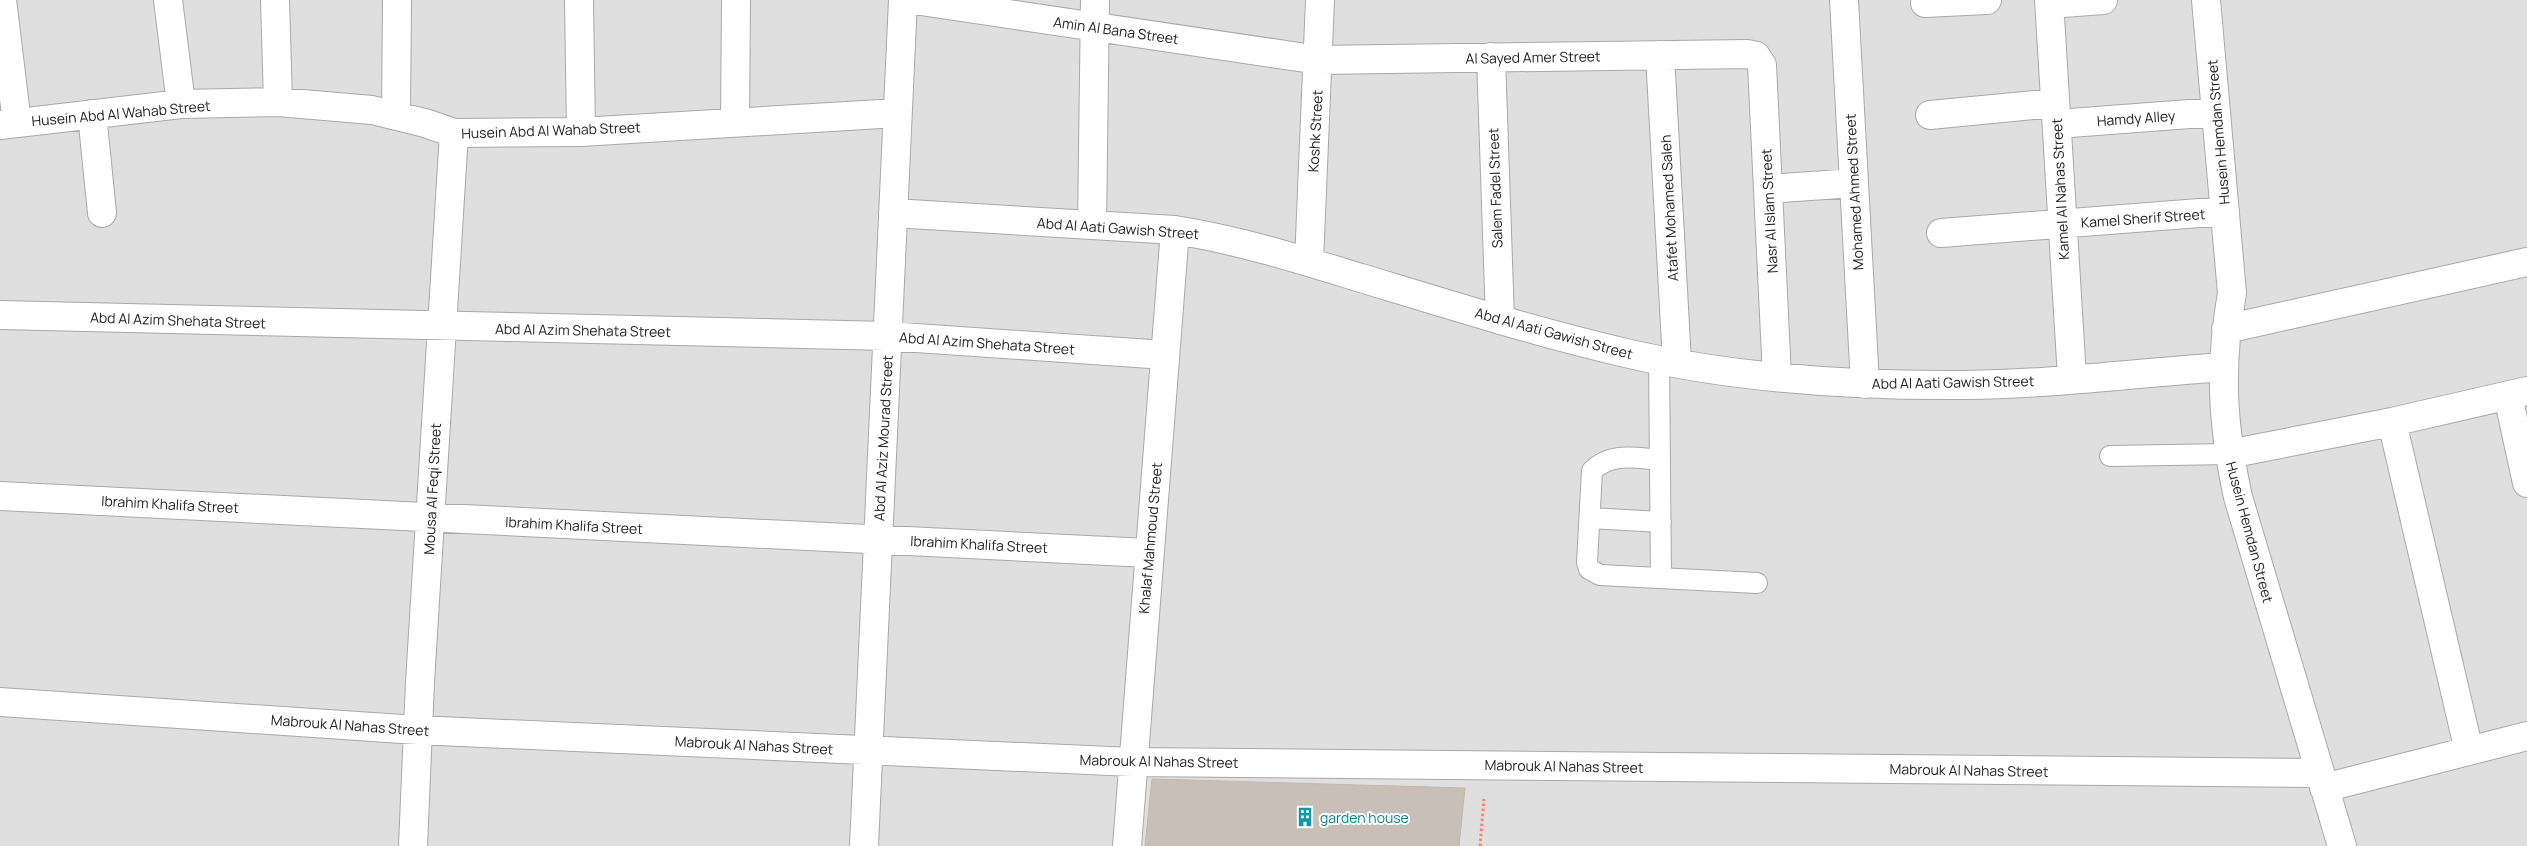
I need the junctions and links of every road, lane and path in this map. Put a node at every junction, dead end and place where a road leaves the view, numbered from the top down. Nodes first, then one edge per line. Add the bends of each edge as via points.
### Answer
1 (2, 0) edge
2 (168, 0) edge
3 (275, 0) edge
4 (397, 0) edge
5 (579, 0) edge
6 (736, 0) edge
7 (903, 0) edge
8 (914, 0) edge
9 (1095, 0) edge
10 (1320, 0) edge
11 (1844, 0) edge
12 (1987, 0) edge
13 (2103, 0) edge
14 (2206, 0) edge
15 (2049, 2) edge
16 (1925, 4) dead end
17 (1095, 27) junction
18 (1747, 54) joint
19 (1660, 55) junction
20 (1490, 57) junction
21 (1319, 60) junction
22 (278, 102) junction
23 (181, 104) junction
24 (2216, 112) junction
25 (897, 113) junction
26 (92, 114) junction
27 (2056, 114) junction
28 (396, 115) junction
29 (1930, 115) dead end
30 (735, 122) junction
31 (9, 124) edge
32 (581, 132) junction
33 (454, 133) junction
34 (1854, 183) junction
35 (1768, 190) junction
36 (2225, 211) junction
37 (102, 213) dead end
38 (893, 213) junction
39 (2063, 224) junction
40 (1092, 225) junction
41 (1174, 230) junction
42 (1941, 233) dead end
43 (1309, 262) junction
44 (2527, 262) edge
45 (0, 315) edge
46 (1500, 320) junction
47 (441, 327) junction
48 (2226, 329) junction
49 (887, 336) junction
50 (1165, 355) junction
51 (1668, 361) junction
52 (2223, 367) junction
53 (1777, 377) junction
54 (2072, 378) junction
55 (1865, 384) junction
56 (2518, 393) edge
57 (2392, 422) junction
58 (2229, 454) junction
59 (2110, 456) dead end
60 (1660, 460) junction
61 (2527, 483) edge
62 (0, 496) edge
63 (430, 518) junction
64 (1590, 518) junction
65 (1661, 522) junction
66 (878, 539) junction
67 (1148, 552) junction
68 (1661, 578) junction
69 (1757, 583) dead end
70 (0, 702) edge
71 (417, 730) junction
72 (2527, 736) edge
73 (869, 750) junction
74 (2469, 751) junction
75 (1132, 762) junction
76 (1487, 765) junction
77 (2322, 780) junction
78 (412, 846) edge
79 (864, 846) edge
80 (1127, 846) edge
81 (1480, 846) edge
82 (2342, 846) edge

1 - 31 street
2 - 23 street
3 - 22 street
4 - 28 street
5 - 32 street
6 - 30 street
7 - 25 street, Abd Al Aziz Mourad Street
8 - 17 street, Amin Al Bana Street
9 - 17 street
10 - 21 street, Koshk Street
11 - 34 street, Mohamed Ahmed Street
12 - 16 street
13 - 15 street
14 - 24 street, Husein Hemdan Street
15 - 27 street, Kamel Al Nahas Street
17 - 21 street, Amin Al Bana Street
17 - 40 street
18 - 19 street, Al Sayed Amer Street
18 - 35 street, Nasr Al Islam Street via 1756,56 1762,65
19 - 20 street, Al Sayed Amer Street
19 - 51 street, Atafet Mohamed Saleh
20 - 21 street, Al Sayed Amer Street
20 - 46 street, Salem Fadel Street
21 - 43 street, Koshk Street
22 - 23 street, Husein Abd Al Wahab Street
22 - 28 street, Husein Abd Al Wahab Street
23 - 26 street, Husein Abd Al Wahab Street
24 - 27 street, Hamdy Alley
24 - 36 street, Husein Hemdan Street
25 - 30 street, Husein Abd Al Wahab Street
25 - 38 street, Abd Al Aziz Mourad Street
26 - 31 street, Husein Abd Al Wahab Street
26 - 37 street
27 - 29 street, Hamdy Alley
27 - 39 street, Kamel Al Nahas Street
28 - 33 street, Husein Abd Al Wahab Street
30 - 32 street, Husein Abd Al Wahab Street
32 - 33 street, Husein Abd Al Wahab Street
33 - 47 street, Mousa Al Feqi Street
34 - 35 street
34 - 55 street, Mohamed Ahmed Street
35 - 53 street, Nasr Al Islam Street
36 - 39 street, Kamel Sherif Street
36 - 48 street, Husein Hemdan Street via 2232,292
38 - 40 street, Abd Al Aati Gawish Street
38 - 49 street, Abd Al Aziz Mourad Street
39 - 42 street, Kamel Sherif Street
39 - 54 street, Kamel Al Nahas Street
40 - 41 street, Abd Al Aati Gawish Street
41 - 43 street, Abd Al Aati Gawish Street via 1220,237
41 - 50 street, Khalaf Mahmoud Street
43 - 46 street, Abd Al Aati Gawish Street
44 - 48 street
45 - 47 street, Abd Al Azim Shehata Street
46 - 51 street, Abd Al Aati Gawish Street
47 - 49 street, Abd Al Azim Shehata Street
47 - 63 street, Mousa Al Feqi Street
48 - 52 street, Husein Hemdan Street
49 - 50 street, Abd Al Azim Shehata Street
49 - 66 street, Abd Al Aziz Mourad Street
50 - 67 street, Khalaf Mahmoud Street
51 - 53 street, Abd Al Aati Gawish Street
51 - 60 lane
52 - 54 street, Abd Al Aati Gawish Street
52 - 58 street, Husein Hemdan Street
53 - 55 street, Abd Al Aati Gawish Street
54 - 55 street, Abd Al Aati Gawish Street via 1968,385
56 - 57 street
56 - 61 street
57 - 58 street
57 - 74 street
58 - 59 lane
58 - 77 street, Husein Hemdan Street via 2238,497
60 - 64 lane via 1616,457 1599,464 1592,471
60 - 65 lane
62 - 63 street, Ibrahim Khalifa Street
63 - 66 street, Ibrahim Khalifa Street
63 - 71 street, Mousa Al Feqi Street
64 - 65 lane
64 - 68 lane via 1587,562 1593,573
65 - 68 lane
66 - 67 street, Ibrahim Khalifa Street
66 - 73 street, Abd Al Aziz Mourad Street
67 - 75 street, Khalaf Mahmoud Street
68 - 69 lane
70 - 71 street, Mabrouk Al Nahas Street
71 - 73 street, Mabrouk Al Nahas Street
71 - 78 street, Mousa Al Feqi Street
72 - 74 street, Mabrouk Al Nahas Street
73 - 75 street, Mabrouk Al Nahas Street
73 - 79 street, Abd Al Aziz Mourad Street
74 - 77 street, Mabrouk Al Nahas Street
75 - 76 street, Mabrouk Al Nahas Street
75 - 80 street, Khalaf Mahmoud Street
76 - 77 street, Mabrouk Al Nahas Street
76 - 81 path
77 - 82 street, Husein Hemdan Street

